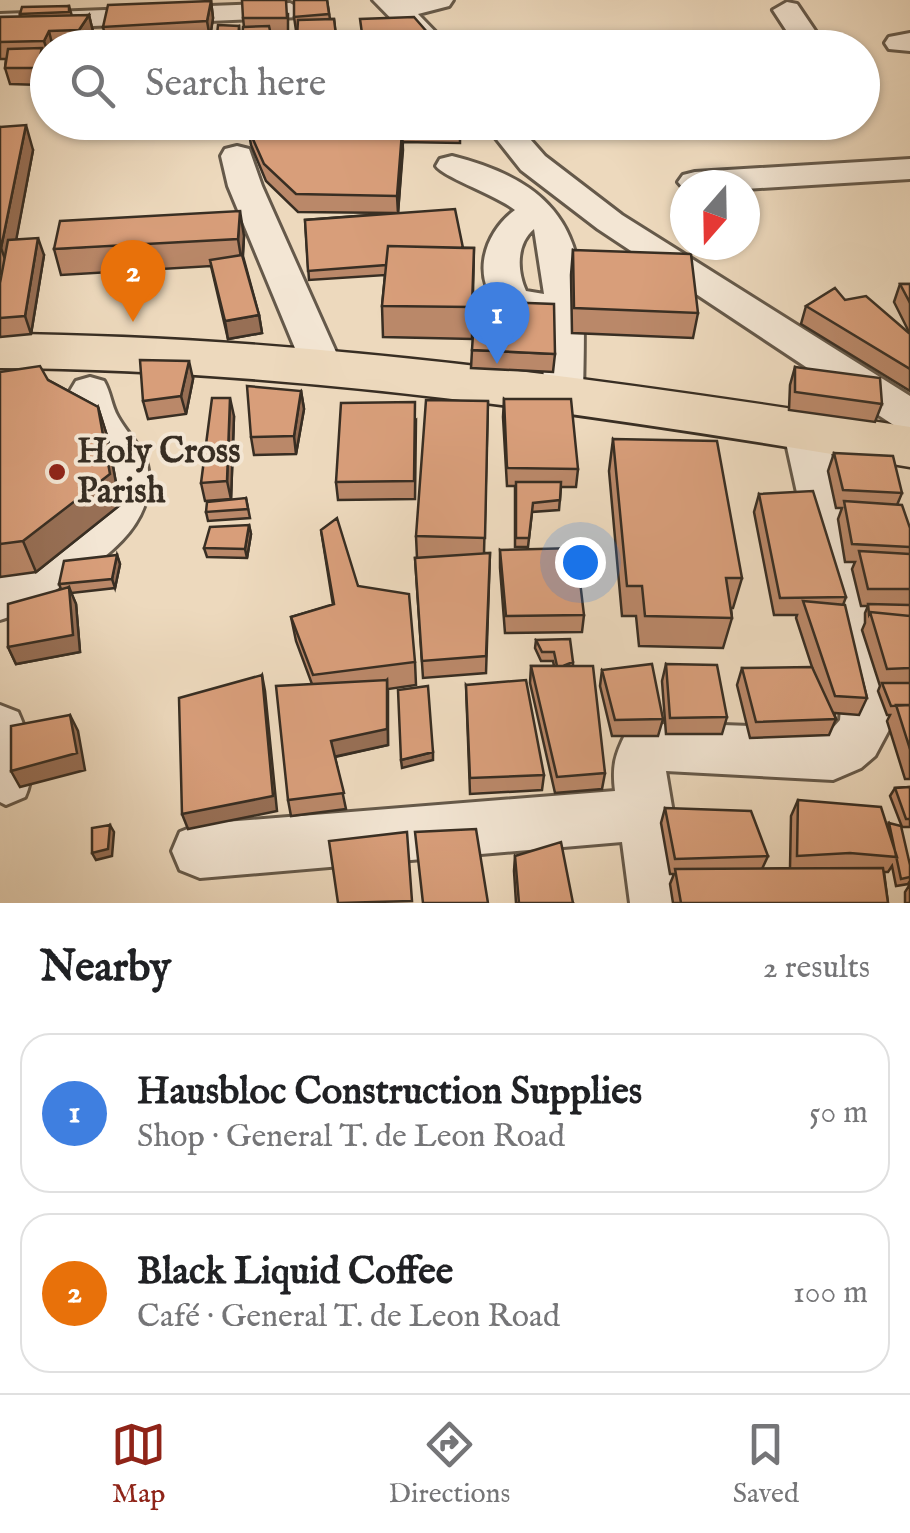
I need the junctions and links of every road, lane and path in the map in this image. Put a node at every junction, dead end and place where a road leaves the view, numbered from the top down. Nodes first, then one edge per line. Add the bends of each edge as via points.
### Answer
1 (9, 0) edge
2 (439, 0) edge
3 (394, 5) edge
4 (787, 10) dead end
5 (290, 11) edge
6 (0, 19) edge
7 (419, 30) edge
8 (801, 30) edge
9 (513, 140) edge
10 (236, 156) dead end
11 (452, 166) dead end
12 (910, 169) edge
13 (760, 178) edge
14 (536, 212) junction
15 (561, 306) junction
16 (0, 351) edge
17 (324, 370) junction
18 (90, 391) dead end
19 (564, 396) junction
20 (910, 416) edge
21 (804, 429) junction
22 (910, 447) edge
23 (0, 600) edge
24 (0, 728) edge
25 (6, 780) edge
26 (645, 814) junction
27 (200, 851) dead end
28 (659, 903) edge

1 - 6 street
2 - 3 street
3 - 7 street
4 - 8 street
5 - 6 street
9 - 20 street via 610,222
10 - 17 street
11 - 14 street via 498,183
12 - 13 street
14 - 15 street via 559,249
14 - 15 street via 503,245 505,288 523,304
15 - 19 street
16 - 17 main road via 160,353
17 - 19 main road
18 - 23 street via 93,416 127,468 119,511 78,553
19 - 21 main road
21 - 22 main road
21 - 26 street via 866,697 866,728 855,745 833,756 646,750 638,764
24 - 25 street
26 - 27 street
26 - 28 street

